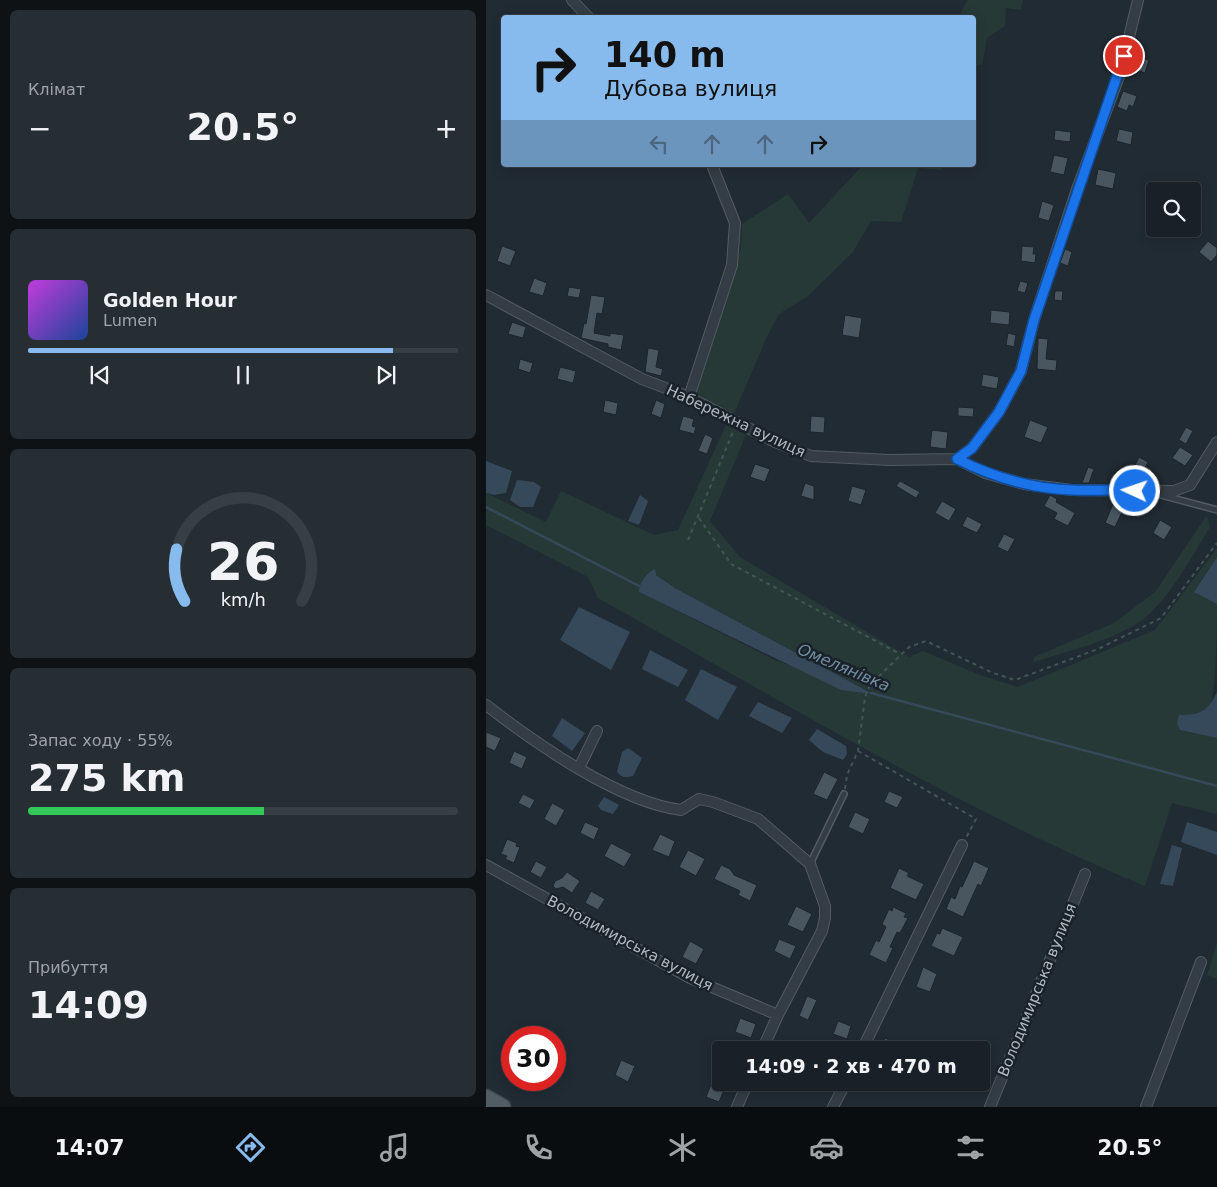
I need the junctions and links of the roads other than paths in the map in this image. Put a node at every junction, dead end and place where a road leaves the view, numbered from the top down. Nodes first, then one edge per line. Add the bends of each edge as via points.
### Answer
1 (572, 0) edge
2 (1138, 0) edge
3 (586, 15) edge
4 (713, 167) edge
5 (486, 295) edge
6 (689, 397) junction
7 (1217, 442) edge
8 (957, 459) junction
9 (1151, 492) junction
10 (1217, 510) edge
11 (486, 705) edge
12 (596, 731) dead end
13 (579, 768) junction
14 (844, 794) road end
15 (962, 845) road end
16 (810, 864) junction
17 (486, 865) edge
18 (1085, 874) dead end
19 (1201, 962) dead end
20 (778, 1015) junction
21 (766, 1041) edge
22 (866, 1041) edge
23 (744, 1091) edge
24 (841, 1091) edge
25 (486, 1098) edge
26 (502, 1107) edge
27 (737, 1107) edge
28 (833, 1107) edge
29 (990, 1107) edge
30 (1146, 1107) edge

1 - 3 street
2 - 8 street via 1120,74 1077,189 1034,320 1021,371 999,412 972,448
4 - 6 street via 735,223 732,264
5 - 6 street, Набережна вулиця via 642,379
6 - 8 street, Набережна вулиця via 775,442 811,456
7 - 9 street, Набережна вулиця via 1190,485 1174,491
8 - 9 street, Набережна вулиця via 984,473 1024,484 1072,490
9 - 10 lane
11 - 13 street via 533,741
12 - 13 street
13 - 16 street via 666,808 681,810 699,800 758,819
14 - 16 lane
15 - 22 street
16 - 20 street via 825,906 825,918 822,931
17 - 20 street, Володимирська вулиця via 690,978
18 - 29 street, Володимирська вулиця
19 - 30 street
20 - 21 street
23 - 27 street
24 - 28 street
25 - 26 main road

